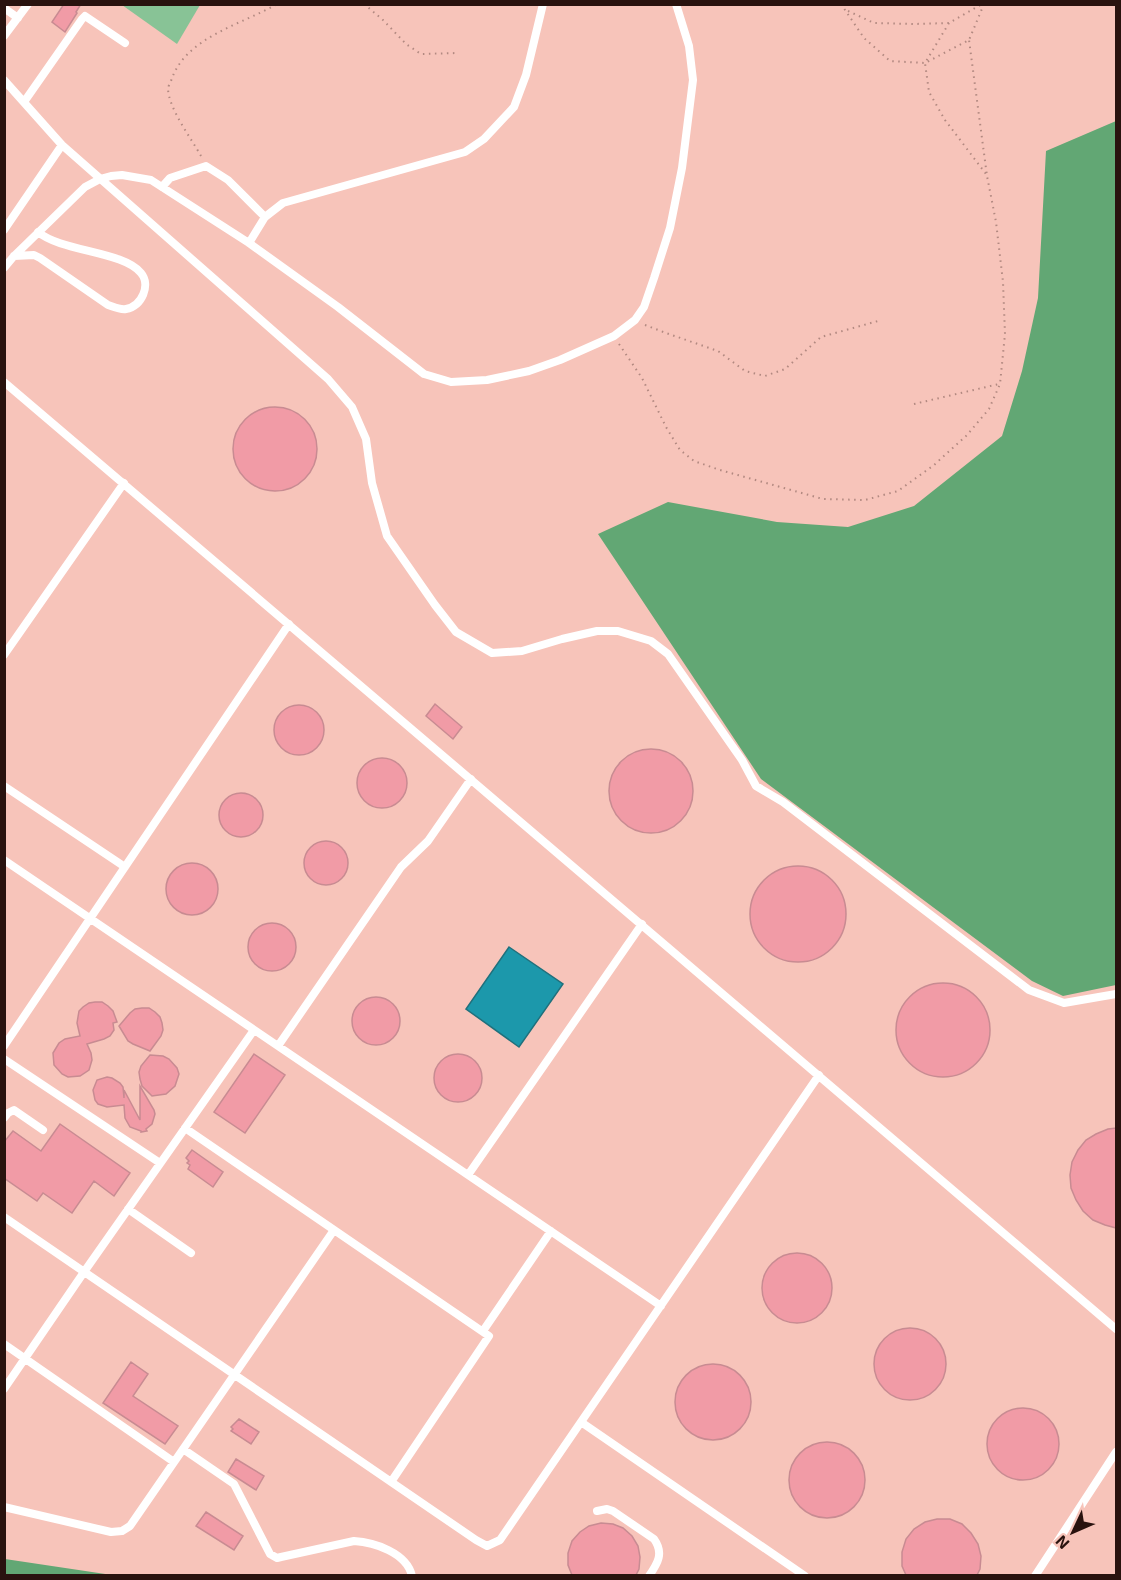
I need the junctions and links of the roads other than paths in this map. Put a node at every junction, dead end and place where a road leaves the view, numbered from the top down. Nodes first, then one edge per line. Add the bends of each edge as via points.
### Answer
1 (28, 4) edge
2 (543, 4) edge
3 (676, 4) edge
4 (4, 8) edge
5 (18, 18) junction
6 (4, 36) edge
7 (125, 43) dead end
8 (4, 80) edge
9 (24, 102) junction
10 (62, 145) junction
11 (100, 178) junction
12 (162, 187) junction
13 (265, 217) junction
14 (4, 230) edge
15 (38, 232) junction
16 (249, 243) junction
17 (14, 256) junction
18 (4, 268) edge
19 (4, 382) edge
20 (123, 483) junction
21 (289, 624) junction
22 (4, 655) edge
23 (471, 779) junction
24 (4, 786) edge
25 (4, 860) edge
26 (125, 867) junction
27 (90, 919) junction
28 (642, 924) junction
29 (1116, 994) edge
30 (254, 1030) junction
31 (4, 1046) edge
32 (279, 1046) junction
33 (4, 1059) edge
34 (819, 1075) junction
35 (4, 1118) edge
36 (184, 1128) junction
37 (43, 1130) dead end
38 (160, 1163) junction
39 (468, 1175) junction
40 (128, 1209) junction
41 (4, 1217) edge
42 (334, 1230) junction
43 (551, 1231) junction
44 (191, 1253) dead end
45 (84, 1272) junction
46 (661, 1306) junction
47 (1116, 1329) edge
48 (483, 1331) junction
49 (4, 1344) edge
50 (25, 1359) junction
51 (234, 1374) junction
52 (4, 1389) edge
53 (581, 1422) junction
54 (183, 1449) junction
55 (1116, 1452) edge
56 (174, 1462) junction
57 (391, 1482) junction
58 (4, 1507) edge
59 (597, 1511) dead end
60 (412, 1575) edge
61 (649, 1575) edge
62 (805, 1575) edge
63 (1035, 1575) edge

1 - 5 lane
2 - 13 lane via 514,107 484,139 465,152 283,203
3 - 16 lane via 693,80 682,168 670,228 644,307 614,336 529,371 487,380 451,382 424,374
4 - 5 lane
5 - 6 lane
7 - 9 lane via 86,16
8 - 9 lane
9 - 10 lane
10 - 11 lane
10 - 14 lane
11 - 12 lane via 122,175 151,180
11 - 15 lane via 85,187
11 - 29 lane via 328,379 352,407 366,439 372,483 387,536 456,632 492,653 522,651 597,631 618,631 651,641 668,654 756,786 783,802 1029,990 1064,1003
12 - 13 lane via 170,178 206,166 228,180
12 - 16 lane
13 - 16 lane
15 - 17 lane
15 - 17 lane via 50,240 136,267 144,278 145,292 134,305 118,309 40,258
17 - 18 lane
19 - 20 lane
20 - 21 lane
20 - 22 lane
21 - 23 lane
21 - 26 lane
23 - 28 lane
23 - 32 lane via 428,841 401,867
24 - 26 lane
25 - 27 lane
26 - 27 lane
27 - 30 lane
27 - 31 lane
28 - 34 lane
28 - 39 lane
30 - 32 lane
30 - 36 lane
32 - 39 lane
33 - 38 lane
34 - 46 lane
34 - 47 lane
35 - 37 lane via 14,1110
36 - 38 lane
36 - 42 lane
38 - 40 lane
39 - 43 lane
40 - 44 lane
40 - 45 lane
41 - 45 lane
42 - 48 lane
42 - 51 lane
43 - 46 lane
43 - 48 lane
45 - 50 lane
45 - 51 lane
46 - 53 lane
48 - 57 lane via 489,1336
49 - 50 lane
50 - 52 lane
50 - 56 lane
51 - 54 lane
51 - 57 lane
53 - 57 lane via 500,1540 487,1546
53 - 62 lane
54 - 56 lane
54 - 60 lane via 234,1484 273,1557 365,1542 390,1551 407,1564
55 - 63 lane
56 - 58 lane via 130,1526 122,1531 111,1532
59 - 61 lane via 613,1511 654,1539 660,1554

